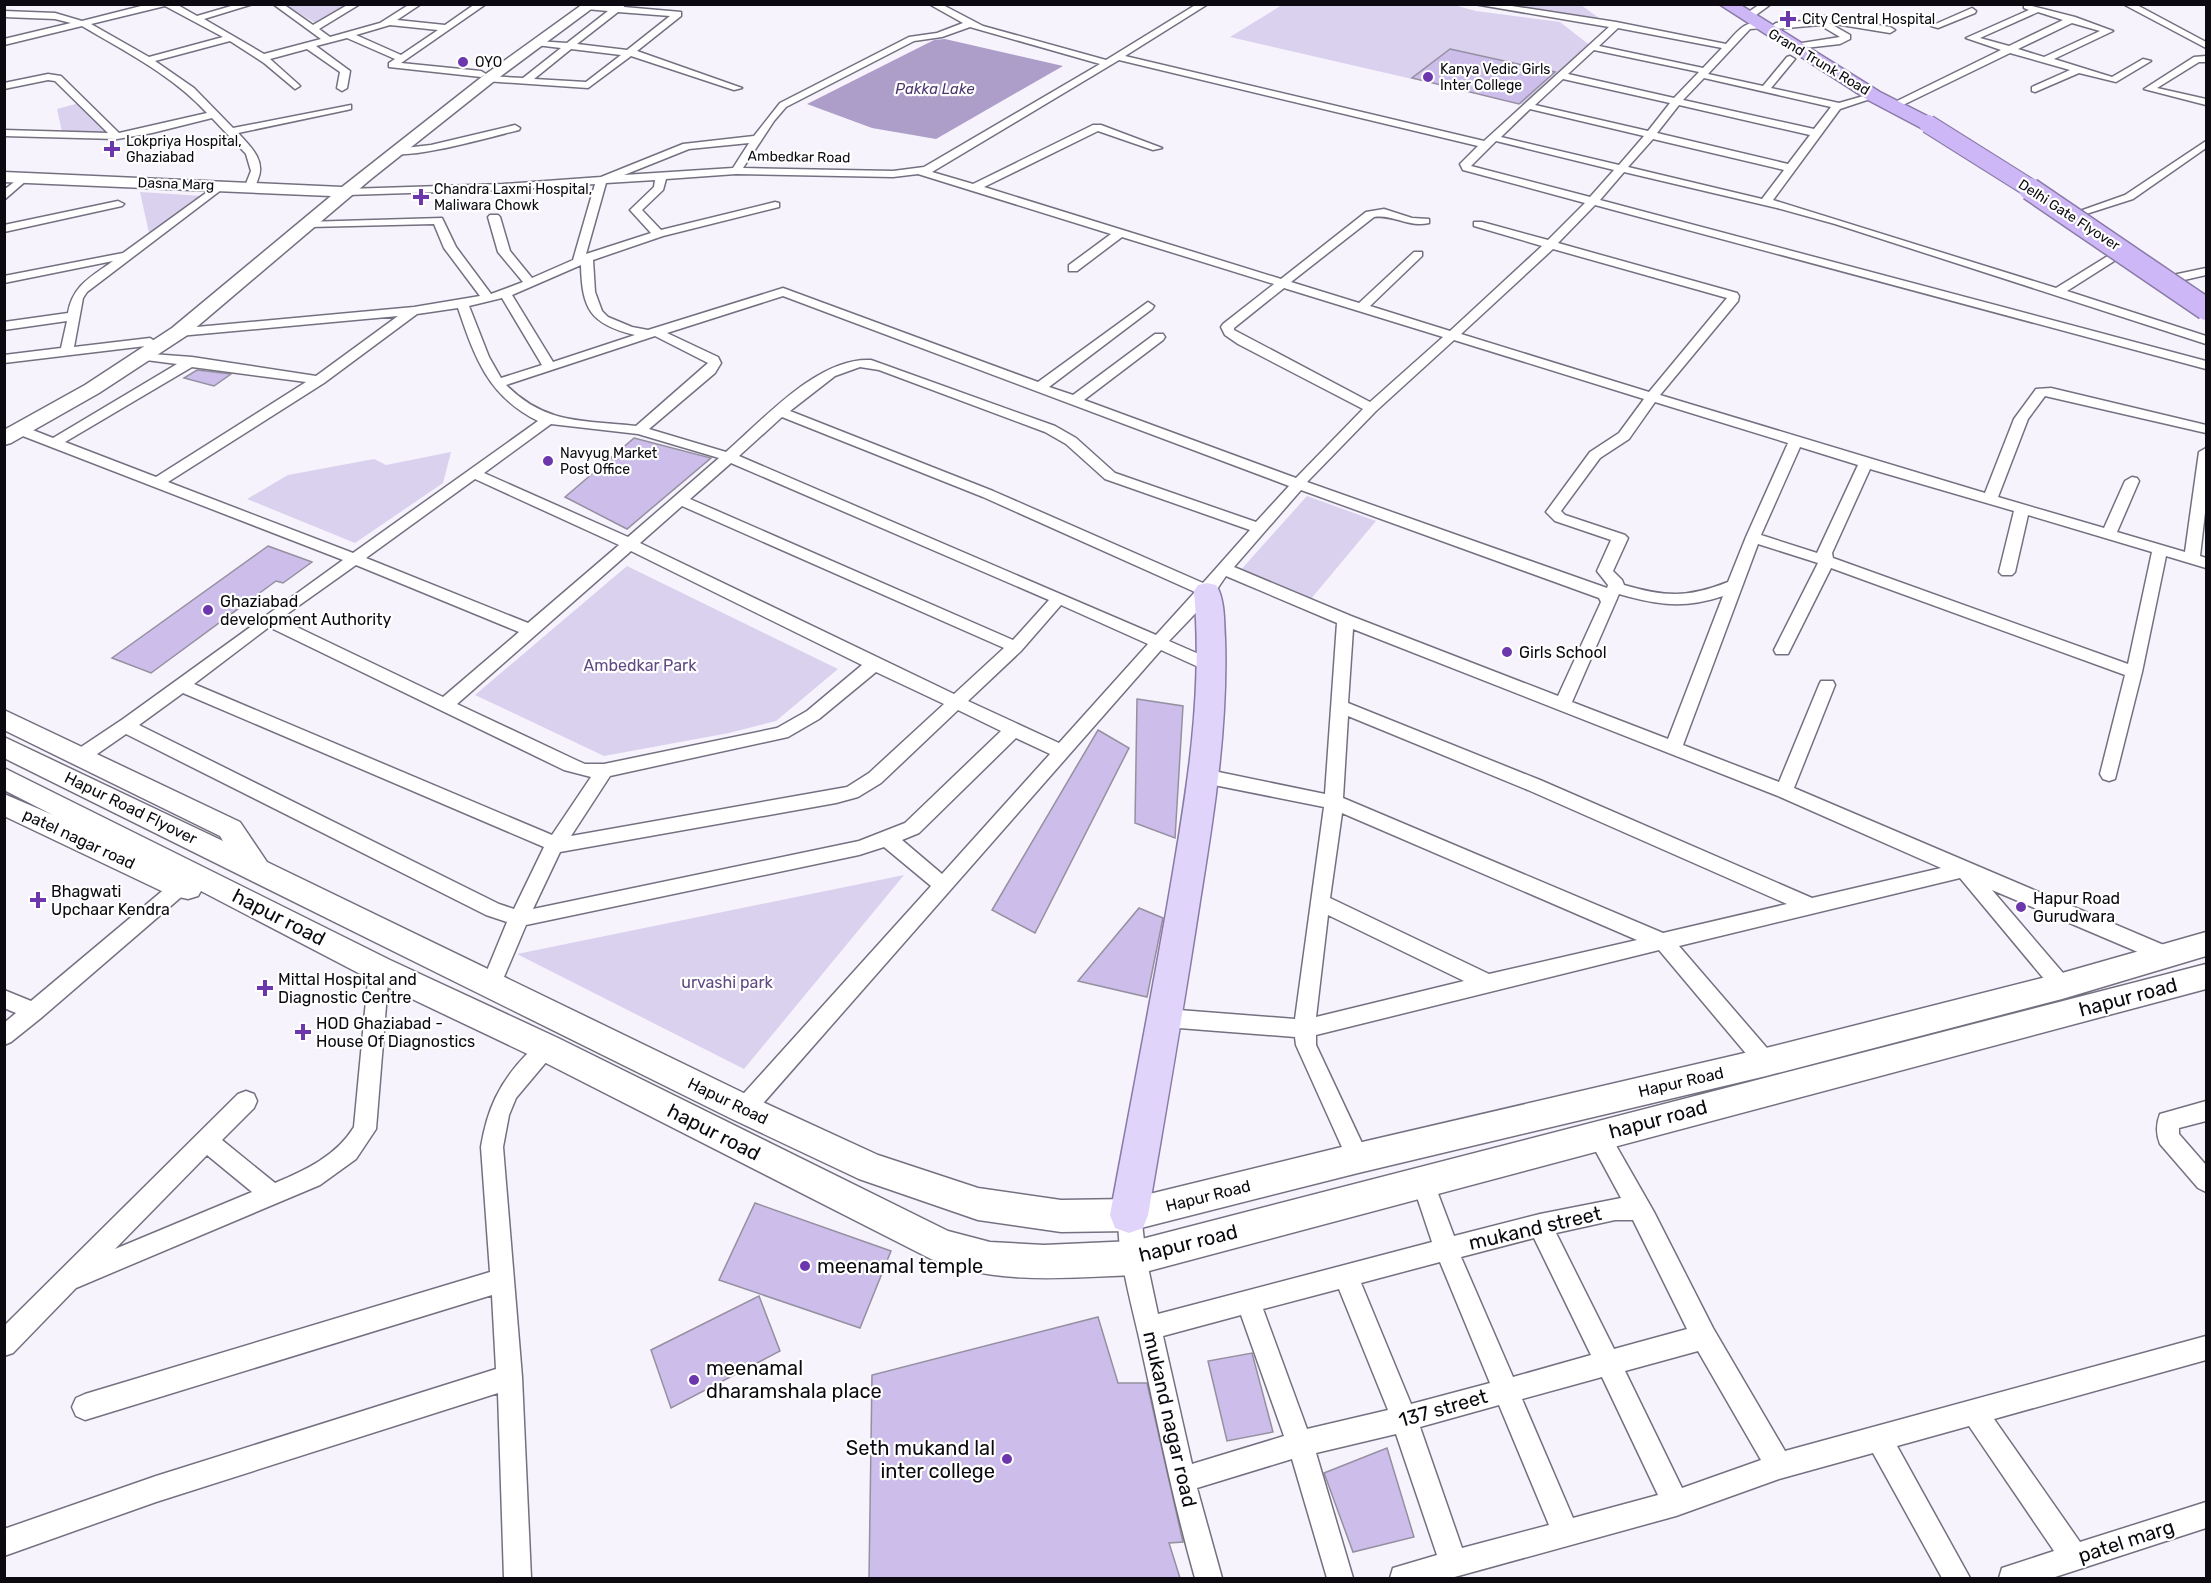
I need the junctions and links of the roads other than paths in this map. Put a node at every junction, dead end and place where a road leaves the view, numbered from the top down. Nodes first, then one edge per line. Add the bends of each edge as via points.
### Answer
1 (162, 4) edge
2 (168, 4) edge
3 (249, 4) edge
4 (277, 4) edge
5 (356, 4) edge
6 (417, 4) edge
7 (482, 4) edge
8 (933, 4) edge
9 (1204, 4) edge
10 (1478, 4) edge
11 (1551, 4) edge
12 (1727, 4) edge
13 (1952, 4) edge
14 (2022, 4) edge
15 (2127, 4) edge
16 (587, 5) edge
17 (619, 6) edge
18 (1571, 7) dead end
19 (2038, 9) junction
20 (4, 14) edge
21 (1759, 15) edge
22 (196, 19) junction
23 (2072, 19) junction
24 (389, 22) junction
25 (1822, 22) junction
26 (85, 24) junction
27 (969, 24) junction
28 (1616, 25) junction
29 (1935, 26) dead end
30 (446, 28) junction
31 (314, 29) junction
32 (1890, 30) dead end
33 (348, 35) junction
34 (230, 38) junction
35 (330, 40) junction
36 (1798, 40) junction
37 (4, 42) edge
38 (539, 43) junction
39 (308, 45) junction
40 (2206, 45) edge
41 (569, 46) junction
42 (1593, 47) junction
43 (1728, 47) junction
44 (2009, 49) junction
45 (630, 52) junction
46 (1118, 57) junction
47 (262, 58) junction
48 (400, 58) junction
49 (1790, 59) dead end
50 (2206, 59) edge
51 (148, 60) junction
52 (2045, 60) junction
53 (2146, 61) dead end
54 (1108, 63) junction
55 (2078, 70) junction
56 (1704, 73) junction
57 (1563, 76) junction
58 (485, 77) junction
59 (525, 81) junction
60 (4, 86) edge
61 (295, 86) dead end
62 (342, 88) dead end
63 (737, 88) dead end
64 (1765, 89) junction
65 (2035, 89) dead end
66 (1875, 96) junction
67 (2205, 100) edge
68 (1676, 102) junction
69 (1900, 103) junction
70 (1529, 106) junction
71 (1839, 106) junction
72 (347, 107) dead end
73 (214, 114) junction
74 (1922, 120) junction
75 (514, 128) dead end
76 (231, 131) junction
77 (4, 133) edge
78 (1817, 133) junction
79 (117, 136) junction
80 (1650, 136) junction
81 (757, 140) junction
82 (1490, 141) junction
83 (2206, 144) edge
84 (1157, 148) dead end
85 (396, 152) junction
86 (1791, 168) junction
87 (1621, 169) junction
88 (736, 171) junction
89 (919, 171) junction
90 (4, 177) edge
91 (661, 177) junction
92 (23, 178) junction
93 (601, 181) junction
94 (221, 185) junction
95 (250, 186) junction
96 (974, 188) junction
97 (341, 191) junction
98 (4, 197) edge
99 (1592, 202) junction
100 (118, 204) dead end
101 (775, 205) dead end
102 (1774, 205) junction
103 (2082, 212) junction
104 (494, 217) dead end
105 (1425, 221) dead end
106 (309, 224) junction
107 (1478, 224) dead end
108 (4, 229) edge
109 (1120, 233) junction
110 (659, 234) junction
111 (1550, 244) junction
112 (128, 254) junction
113 (1418, 254) dead end
114 (2115, 256) junction
115 (583, 260) junction
116 (1072, 267) dead end
117 (2206, 272) edge
118 (4, 280) edge
119 (2178, 280) junction
120 (2152, 283) junction
121 (531, 284) junction
122 (1283, 284) junction
123 (2057, 292) junction
124 (505, 294) junction
125 (488, 298) junction
126 (2206, 301) edge
127 (462, 303) junction
128 (1148, 306) dead end
129 (1361, 308) junction
130 (2206, 309) edge
131 (414, 311) junction
132 (74, 316) junction
133 (2206, 321) edge
134 (4, 326) edge
135 (179, 332) junction
136 (653, 333) junction
137 (1450, 336) junction
138 (1159, 337) dead end
139 (2203, 339) edge
140 (146, 349) junction
141 (67, 352) junction
142 (4, 359) edge
143 (192, 361) junction
144 (2205, 365) edge
145 (550, 368) junction
146 (319, 380) junction
147 (497, 384) junction
148 (1039, 388) junction
149 (1652, 397) junction
150 (1074, 401) junction
151 (1371, 408) junction
152 (781, 412) junction
153 (548, 420) junction
154 (12, 428) edge
155 (2206, 429) edge
156 (639, 430) junction
157 (4, 439) edge
158 (1796, 441) junction
159 (54, 443) junction
160 (2206, 452) edge
161 (729, 456) junction
162 (1866, 464) junction
163 (474, 474) junction
164 (2132, 481) dead end
165 (157, 483) junction
166 (1298, 484) junction
167 (679, 499) junction
168 (1990, 499) junction
169 (2022, 508) junction
170 (1258, 528) junction
171 (2109, 534) junction
172 (1753, 537) junction
173 (628, 543) junction
174 (2160, 549) junction
175 (354, 559) junction
176 (2192, 559) junction
177 (1827, 561) junction
178 (2206, 563) edge
179 (2007, 572) dead end
180 (1215, 580) junction
181 (1734, 586) junction
182 (1612, 593) junction
183 (1059, 598) junction
184 (268, 620) junction
185 (1345, 620) junction
186 (530, 630) junction
187 (1158, 643) junction
188 (1015, 647) junction
189 (1782, 650) dead end
190 (874, 664) junction
191 (1211, 666) junction
192 (2134, 672) junction
193 (180, 685) junction
194 (1827, 685) dead end
195 (955, 701) junction
196 (446, 705) junction
197 (1562, 705) junction
198 (1340, 706) junction
199 (4, 719) edge
200 (127, 727) junction
201 (1014, 729) junction
202 (4, 746) edge
203 (1673, 748) junction
204 (1062, 752) junction
205 (81, 756) junction
206 (604, 771) junction
207 (2109, 774) dead end
208 (1204, 776) junction
209 (4, 778) edge
210 (1784, 791) junction
211 (1334, 802) junction
212 (4, 804) edge
213 (888, 839) junction
214 (554, 845) junction
215 (257, 869) junction
216 (1964, 870) junction
217 (943, 885) junction
218 (180, 887) junction
219 (222, 888) junction
220 (1320, 902) junction
221 (1812, 907) junction
222 (519, 918) junction
223 (1665, 943) junction
224 (2206, 944) edge
225 (2166, 955) junction
226 (380, 969) junction
227 (2206, 977) edge
228 (1488, 983) junction
229 (491, 986) junction
230 (2062, 986) junction
231 (4, 998) edge
232 (34, 1012) junction
233 (1166, 1017) junction
234 (1304, 1029) junction
235 (4, 1036) edge
236 (547, 1048) junction
237 (1766, 1062) junction
238 (246, 1101) dead end
239 (744, 1109) junction
240 (2206, 1111) edge
241 (1598, 1135) junction
242 (206, 1140) junction
243 (1358, 1158) junction
244 (2206, 1181) edge
245 (1423, 1182) junction
246 (272, 1194) junction
247 (1639, 1209) junction
248 (1129, 1215) junction
249 (1539, 1225) junction
250 (1446, 1248) junction
251 (1134, 1258) junction
252 (1346, 1276) junction
253 (502, 1280) junction
254 (65, 1281) junction
255 (1248, 1302) junction
256 (1149, 1329) junction
257 (1704, 1337) junction
258 (4, 1344) edge
259 (2206, 1348) edge
260 (1607, 1362) junction
261 (510, 1377) junction
262 (1505, 1390) junction
263 (85, 1407) dead end
264 (1974, 1412) junction
265 (1404, 1419) junction
266 (1880, 1439) junction
267 (1300, 1444) junction
268 (1779, 1466) junction
269 (1182, 1480) junction
270 (1676, 1503) junction
271 (2206, 1515) edge
272 (1566, 1534) junction
273 (4, 1543) edge
274 (2075, 1558) junction
275 (1454, 1564) junction
276 (518, 1578) edge
277 (1208, 1578) edge
278 (1340, 1578) edge
279 (1403, 1578) edge
280 (1957, 1578) edge
281 (2012, 1578) edge

1 - 26 street
2 - 22 street
3 - 22 street
4 - 31 street
5 - 31 street
6 - 24 street
7 - 30 street
8 - 27 street
9 - 46 street, Ambedkar Road
10 - 28 street
11 - 18 street via 1563,10
12 - 21 highway, Grand Trunk Road
13 - 29 street via 1972,12
14 - 19 street
15 - 40 street
16 - 17 street
16 - 38 main road
16 - 58 main road
17 - 41 street
17 - 45 street via 681,12
19 - 23 street
19 - 44 street via 1971,38
20 - 26 street via 55,16
21 - 25 street
21 - 36 highway, Grand Trunk Road
21 - 43 street
21 - 66 highway, Grand Trunk Road
22 - 34 street
23 - 44 street
23 - 52 street via 2108,31
24 - 30 street
24 - 33 street
25 - 32 street via 1824,18
25 - 36 street via 1847,37 1840,41
26 - 37 street
26 - 51 street
27 - 54 street
27 - 81 street via 939,35 912,39 792,100 776,111
28 - 42 street
28 - 43 street
30 - 48 street
31 - 35 street
33 - 35 street
33 - 48 street
34 - 47 street
34 - 51 street
35 - 39 street
36 - 69 highway, Grand Trunk Road
38 - 41 street
38 - 58 main road
39 - 47 street
39 - 62 street via 345,71
41 - 45 street
41 - 59 street
42 - 56 street
42 - 57 street
43 - 56 street
44 - 52 street
44 - 69 street
45 - 59 street via 588,85
45 - 63 street
46 - 54 street, Ambedkar Road
46 - 82 street
47 - 61 street
48 - 58 street via 392,65
49 - 64 street
50 - 67 street via 2197,59 2149,89
51 - 73 street via 191,90
52 - 55 street
53 - 55 street via 2113,80
54 - 89 street, Ambedkar Road via 938,165
55 - 65 street
56 - 64 street
56 - 68 street
57 - 68 street
57 - 70 street
58 - 59 street
58 - 85 main road
58 - 97 main road via 398,138
60 - 79 street via 58,78
64 - 71 street
66 - 71 street
66 - 74 highway, Grand Trunk Road
68 - 78 street
68 - 80 street
69 - 74 highway, Grand Trunk Road
70 - 80 street
70 - 82 street
71 - 78 street
72 - 76 street
73 - 76 street
73 - 79 street
74 - 103 main road
74 - 114 main road via 1910,120
74 - 130 highway, Delhi Gate Flyover, bridge via 2062,209
75 - 85 street via 431,148
76 - 95 street via 251,153 255,164
77 - 79 street
78 - 86 street
80 - 86 street
80 - 87 street
81 - 88 street
81 - 93 street via 687,146
82 - 87 street
82 - 99 street via 1465,164 1467,168
83 - 103 street via 2129,196
84 - 96 street via 1097,127
85 - 97 main road
86 - 102 street via 1767,200
87 - 99 street
87 - 102 street
88 - 89 street, Ambedkar Road
88 - 91 street, Ambedkar Road
89 - 96 street
90 - 92 main road, Dasna Marg
91 - 93 street, Ambedkar Road
91 - 110 street via 659,188 636,210
92 - 94 main road, Dasna Marg
92 - 98 street
93 - 97 street, Ambedkar Road
93 - 115 street
94 - 95 main road, Dasna Marg
94 - 112 street
95 - 97 main road, Dasna Marg
96 - 109 street
97 - 106 main road
97 - 140 main road
99 - 111 street
99 - 144 street
100 - 108 street
101 - 110 street
102 - 123 street
103 - 119 main road
104 - 121 street via 504,252
105 - 122 street via 1374,212
106 - 125 street via 438,220 450,248
106 - 135 main road
107 - 111 street
109 - 116 street
109 - 122 street
110 - 115 street
111 - 137 street
111 - 149 street via 1733,296
112 - 118 street
112 - 132 street via 82,290
113 - 129 street
114 - 120 main road
114 - 123 street
115 - 121 street
115 - 136 street via 596,313 610,325
117 - 119 street
119 - 120 street
119 - 126 main road
120 - 133 main road
121 - 124 street
122 - 129 street
122 - 151 street via 1227,327 1229,332
123 - 139 street
124 - 125 street
124 - 145 street
125 - 127 street
127 - 131 street
127 - 147 street via 482,358
128 - 148 street
129 - 137 street
131 - 135 street
131 - 146 street
132 - 134 street
132 - 141 street
135 - 140 main road
136 - 145 street
136 - 148 street via 783,292
136 - 156 street via 715,363
137 - 149 street
137 - 151 street
138 - 150 street
139 - 144 street
140 - 141 street
140 - 143 street
140 - 154 main road
141 - 142 street
143 - 146 street
143 - 159 street
145 - 147 street
146 - 165 street
147 - 153 street via 512,401
148 - 150 street
149 - 158 street
149 - 182 street via 1624,436 1589,461 1553,512 1560,518 1620,538 1605,571 1617,584
150 - 166 street
151 - 166 street
152 - 161 street
152 - 170 street via 836,371 869,362 1050,429 1071,441 1110,476
152 - 180 street
153 - 156 street
153 - 163 street
154 - 157 main road
154 - 159 street
155 - 168 street via 2041,392 2021,419
156 - 161 street
158 - 162 street
158 - 172 street
159 - 165 street
160 - 176 street
161 - 167 street
161 - 183 street
162 - 168 street
162 - 177 street via 1824,554
163 - 173 street
163 - 175 street
164 - 171 street
165 - 175 street
166 - 170 street
166 - 182 street
167 - 173 street
167 - 188 street
168 - 169 street
169 - 171 street
169 - 179 street
170 - 180 street
171 - 174 street
172 - 177 street
172 - 181 street
173 - 186 street
173 - 190 street
174 - 176 street
174 - 192 street
175 - 184 street
175 - 186 street
176 - 178 street
177 - 189 street
177 - 192 street
180 - 185 street
180 - 187 street
180 - 191 main road
181 - 182 street via 1681,602
181 - 203 street
182 - 197 street
183 - 187 street
183 - 188 street
184 - 193 street
184 - 196 street
185 - 197 street
185 - 198 street
186 - 196 street
187 - 191 street
187 - 204 street
188 - 195 street
190 - 195 street
190 - 206 street via 813,715 782,733
191 - 208 main road
192 - 207 street
193 - 200 street
193 - 214 street
194 - 210 street
195 - 201 street
195 - 214 street via 875,778 852,792
196 - 206 street via 570,765
197 - 203 street
198 - 211 street
198 - 221 street via 1534,785
199 - 205 main road, hapur road
200 - 205 street
200 - 222 street via 493,910
201 - 204 street
201 - 213 street via 912,828
202 - 215 main road, Hapur Road Flyover
203 - 210 street
204 - 217 street
205 - 215 main road, hapur road via 230,829
206 - 214 street
208 - 211 street
208 - 233 main road
209 - 219 main road, Hapur Road Flyover
210 - 216 street
211 - 220 street
211 - 223 street
212 - 218 main road, patel nagar road
213 - 217 street
213 - 222 street
214 - 222 street
215 - 229 main road, Hapur Road
216 - 221 street
216 - 225 street
216 - 230 street
217 - 239 street
218 - 219 main road, patel nagar road
218 - 232 street
219 - 226 main road, hapur road
220 - 228 street
220 - 234 street
221 - 223 street
222 - 229 street
223 - 228 street
223 - 237 street
224 - 225 main road, Hapur Road
225 - 230 main road, Hapur Road
226 - 236 main road, hapur road
226 - 246 street via 364,1129 354,1148 333,1166
227 - 241 main road, hapur road
228 - 234 street
229 - 239 main road, Hapur Road
230 - 237 main road, Hapur Road
231 - 232 street
232 - 235 street
233 - 234 street
233 - 248 main road
234 - 243 street via 1306,1045
236 - 251 main road, hapur road via 943,1247 990,1258 1044,1263
236 - 253 street via 516,1080 502,1100 495,1120 492,1147
237 - 243 main road, Hapur Road
238 - 242 street
239 - 248 main road, Hapur Road via 871,1168 978,1204 1060,1216
240 - 244 street via 2168,1121 2168,1137
241 - 245 main road, hapur road
241 - 247 street
242 - 246 street
242 - 254 street
243 - 248 main road, Hapur Road
245 - 250 street
245 - 251 main road, hapur road
246 - 254 street
247 - 249 street, mukand street via 1615,1209
247 - 257 street
248 - 251 street, mukand nagar road
249 - 250 street, mukand street
249 - 260 street
250 - 252 street, mukand street
250 - 262 street
251 - 256 street, mukand nagar road
252 - 255 street, mukand street
252 - 265 street
253 - 261 street
253 - 263 street
254 - 258 street
255 - 256 street, mukand street
255 - 267 street
256 - 269 street, mukand nagar road
257 - 260 street, 137 street
257 - 268 street
259 - 264 street
260 - 262 street, 137 street
260 - 270 street
261 - 273 street via 156,1489
261 - 276 street
262 - 265 street, 137 street
262 - 272 street
264 - 266 street
264 - 274 street
265 - 267 street, 137 street
265 - 275 street
266 - 268 street
266 - 280 street
267 - 269 street, 137 street
267 - 278 street
268 - 270 street
269 - 277 street, mukand nagar road
270 - 272 street
271 - 274 street, patel marg
272 - 275 street
274 - 281 street, patel marg
275 - 279 street

